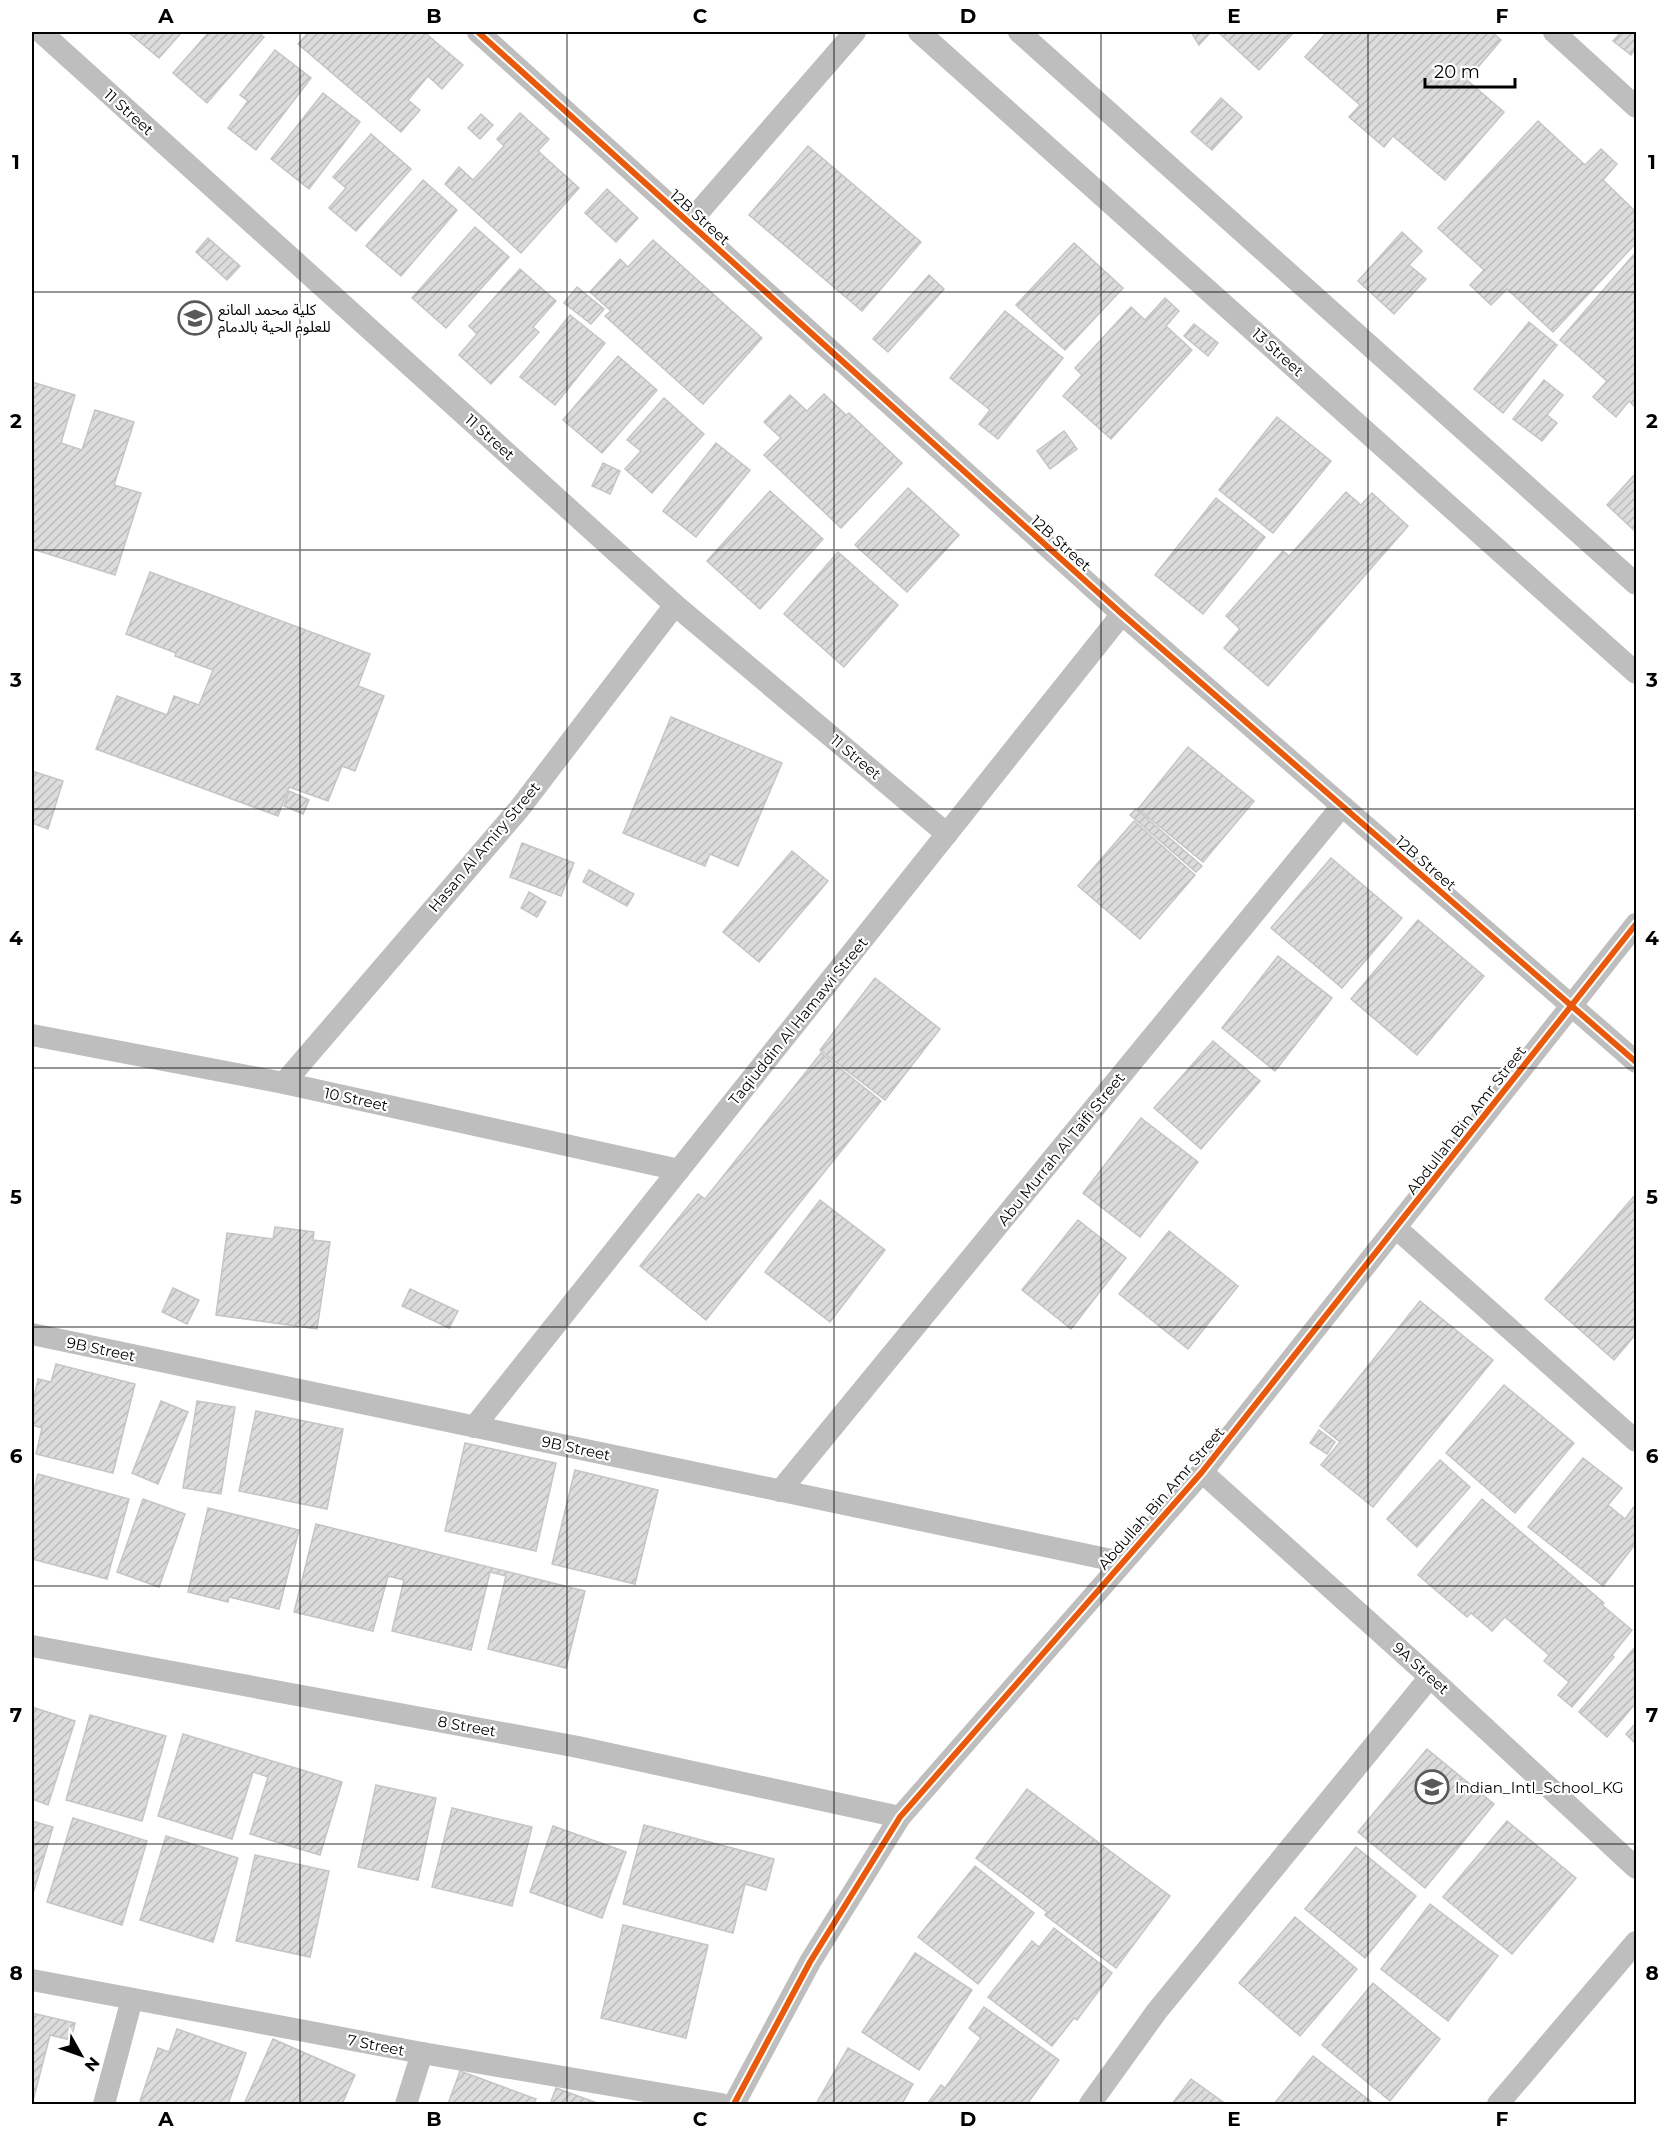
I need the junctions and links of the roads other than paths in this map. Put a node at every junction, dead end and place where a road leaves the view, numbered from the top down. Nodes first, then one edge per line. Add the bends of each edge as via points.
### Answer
1 (41, 32) edge
2 (478, 32) edge
3 (855, 32) edge
4 (919, 32) edge
5 (1019, 32) edge
6 (1554, 32) edge
7 (1636, 107) edge
8 (689, 223) junction
9 (1636, 584) edge
10 (675, 604) junction
11 (1122, 615) junction
12 (1636, 673) edge
13 (1342, 806) junction
14 (947, 834) junction
15 (1636, 924) edge
16 (1572, 1006) junction
17 (32, 1035) edge
18 (1636, 1062) edge
19 (284, 1083) junction
20 (679, 1170) junction
21 (1396, 1228) junction
22 (32, 1334) edge
23 (474, 1427) junction
24 (1636, 1441) edge
25 (1202, 1472) junction
26 (780, 1491) junction
27 (1121, 1562) junction
28 (32, 1646) edge
29 (1430, 1677) junction
30 (900, 1817) junction
31 (1636, 1868) edge
32 (1636, 1942) edge
33 (32, 1980) edge
34 (132, 1998) junction
35 (422, 2053) junction
36 (104, 2104) edge
37 (406, 2104) edge
38 (721, 2104) edge
39 (734, 2104) edge
40 (1090, 2104) edge
41 (1498, 2104) edge

1 - 10 street, 11 Street
2 - 8 street, 12B Street
3 - 8 street
4 - 12 street, 13 Street
5 - 9 street
6 - 7 street
8 - 11 street, 12B Street
10 - 14 street, 11 Street
10 - 19 street, Hasan Al Amiry Street via 519,809
11 - 13 street, 12B Street
11 - 14 street, Taqiuddin Al Hamawi Street
13 - 16 street, 12B Street
13 - 26 street, Abu Murrah Al Taifi Street
14 - 20 street, Taqiuddin Al Hamawi Street
15 - 16 street, Abdullah Bin Amr Street
16 - 18 street, 12B Street
16 - 21 street, Abdullah Bin Amr Street
17 - 19 street, 10 Street
19 - 20 street, 10 Street
20 - 23 street, Taqiuddin Al Hamawi Street
21 - 24 street
21 - 25 street, Abdullah Bin Amr Street
22 - 23 street, 9B Street
23 - 26 street, 9B Street
25 - 27 street, Abdullah Bin Amr Street
25 - 29 street, 9A Street
26 - 27 street, 9B Street
27 - 30 street, Abdullah Bin Amr Street
28 - 30 street, 8 Street via 578,1747
29 - 31 street, 9A Street
29 - 40 street via 1157,2012
30 - 39 street, Abdullah Bin Amr Street via 810,1962
32 - 41 street
33 - 34 street, 7 Street
34 - 35 street, 7 Street
34 - 36 street
35 - 37 street
35 - 38 street, 7 Street

